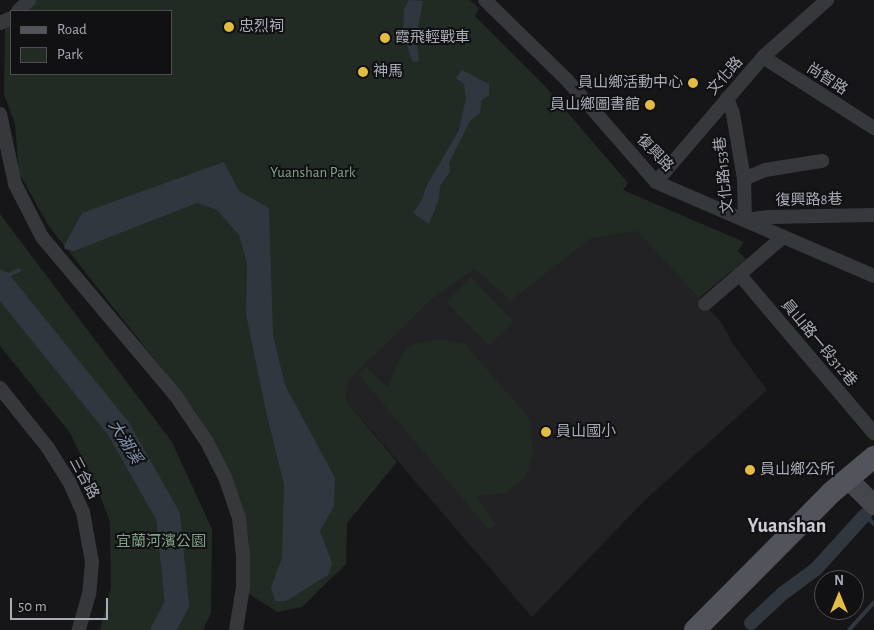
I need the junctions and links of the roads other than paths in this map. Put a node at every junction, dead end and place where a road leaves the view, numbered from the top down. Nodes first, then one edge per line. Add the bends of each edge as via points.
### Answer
1 (30, 0) edge
2 (484, 0) edge
3 (827, 0) edge
4 (19, 10) edge
5 (763, 57) junction
6 (726, 98) junction
7 (0, 114) edge
8 (874, 128) edge
9 (822, 161) dead end
10 (744, 179) junction
11 (656, 182) junction
12 (874, 215) edge
13 (745, 220) junction
14 (783, 237) junction
15 (739, 274) junction
16 (874, 276) edge
17 (705, 304) dead end
18 (0, 388) edge
19 (874, 433) edge
20 (874, 458) edge
21 (860, 481) edge
22 (874, 505) edge
23 (79, 630) edge
24 (236, 630) edge
25 (695, 630) edge
26 (715, 630) edge

1 - 4 street
2 - 11 street, 復興路 via 567,80
3 - 5 street, 文化路
5 - 6 street, 文化路
5 - 8 street, 尚智路
6 - 10 street, 文化路153巷 via 733,114
6 - 11 street, 文化路
7 - 24 street via 15,184 42,236 176,396 207,442 224,477 238,518 243,557 243,587
9 - 10 street via 765,170
10 - 13 street, 文化路153巷
11 - 13 street, 復興路
12 - 13 street, 復興路8巷
13 - 14 street, 復興路
14 - 15 street
14 - 16 street, 復興路
15 - 17 street
15 - 19 street, 員山路一段312巷
18 - 23 street, 三合路 via 48,448 84,512 92,562 89,594
20 - 21 main road
21 - 22 street
21 - 25 main road via 775,548
21 - 26 main road

